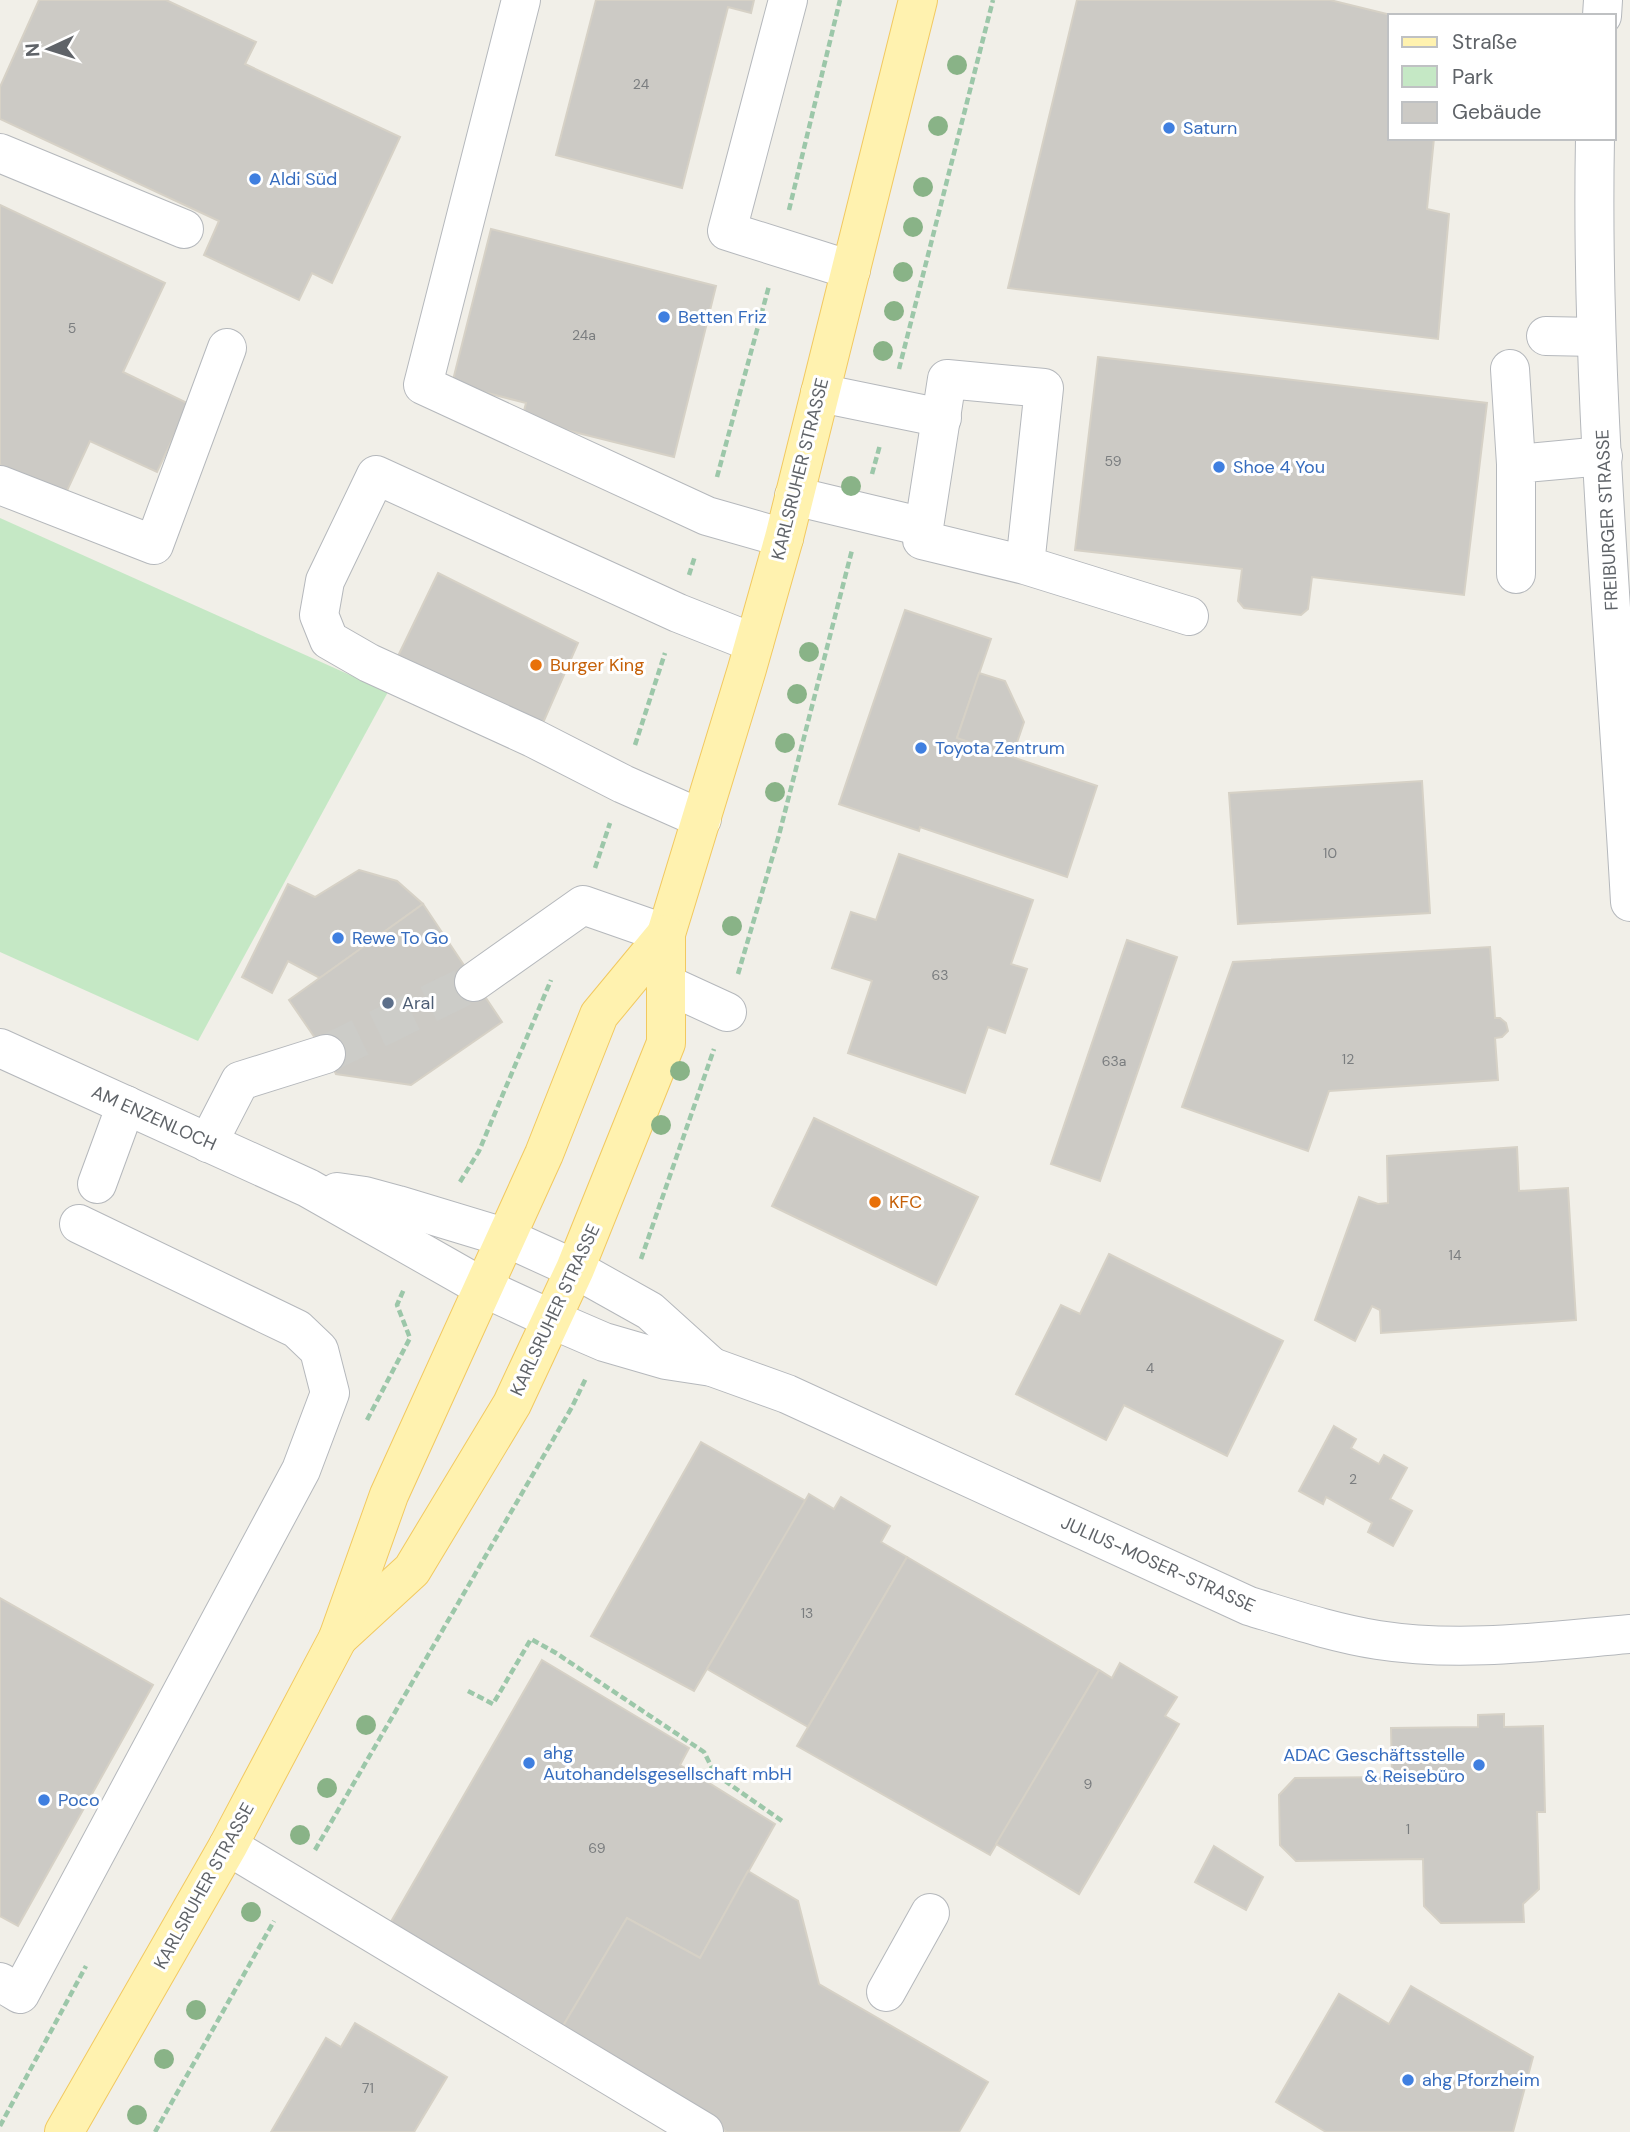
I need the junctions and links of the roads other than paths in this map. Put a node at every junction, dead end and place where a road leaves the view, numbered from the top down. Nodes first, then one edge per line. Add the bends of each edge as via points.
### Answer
1 (521, 0) edge
2 (788, 0) edge
3 (918, 0) edge
4 (1595, 140) edge
5 (0, 153) edge
6 (184, 229) dead end
7 (851, 270) junction
8 (1546, 336) dead end
9 (1596, 337) junction
10 (227, 348) dead end
11 (1510, 369) dead end
12 (820, 393) junction
13 (942, 418) junction
14 (1603, 456) junction
15 (1516, 464) junction
16 (0, 485) edge
17 (794, 496) junction
18 (924, 527) junction
19 (784, 538) junction
20 (1025, 565) junction
21 (1516, 574) dead end
22 (1189, 617) dead end
23 (754, 643) junction
24 (1627, 790) edge
25 (702, 819) junction
26 (1630, 902) edge
27 (666, 934) junction
28 (474, 982) tunnel mouth
29 (666, 984) junction
30 (727, 1012) dead end
31 (0, 1048) edge
32 (326, 1054) tunnel mouth
33 (126, 1105) junction
34 (208, 1143) junction
35 (97, 1184) dead end
36 (308, 1188) junction
37 (79, 1224) dead end
38 (507, 1238) junction
39 (575, 1269) junction
40 (484, 1288) junction
41 (553, 1320) junction
42 (712, 1367) junction
43 (1630, 1634) edge
44 (338, 1638) junction
45 (228, 1846) junction
46 (930, 1913) dead end
47 (0, 1982) edge
48 (886, 1992) dead end
49 (64, 2132) edge
50 (704, 2132) edge

1 - 19 street via 423,385 707,516
2 - 7 street via 727,231
3 - 7 main road, KARLSRUHER STRASSE
4 - 9 street, FREIBURGER STRASSE
5 - 6 street
7 - 12 main road, KARLSRUHER STRASSE
8 - 9 street
9 - 14 street, FREIBURGER STRASSE
10 - 16 street via 154,545
11 - 15 street
12 - 13 street
12 - 17 main road, KARLSRUHER STRASSE
13 - 18 street
13 - 20 street via 947,379 1044,388
14 - 15 street
14 - 24 street, FREIBURGER STRASSE
15 - 21 street
17 - 18 street
17 - 19 main road, KARLSRUHER STRASSE
18 - 20 street via 922,540
19 - 23 main road, KARLSRUHER STRASSE
20 - 22 street
23 - 25 main road, KARLSRUHER STRASSE
23 - 25 street via 376,475 325,581 318,615 330,640 369,663
24 - 26 street, FREIBURGER STRASSE
25 - 27 main road, KARLSRUHER STRASSE
27 - 28 street via 583,905
27 - 29 main road, KARLSRUHER STRASSE
27 - 38 main road, KARLSRUHER STRASSE via 599,1015
29 - 30 street
29 - 39 main road, KARLSRUHER STRASSE via 666,1043
31 - 33 street, AM ENZENLOCH
32 - 34 street via 240,1081
33 - 34 street, AM ENZENLOCH
33 - 35 street
34 - 36 street, AM ENZENLOCH
36 - 38 street, AM ENZENLOCH via 365,1196
36 - 40 street, AM ENZENLOCH
37 - 47 street via 297,1329 319,1350 330,1392 301,1470 20,1994
38 - 39 street, AM ENZENLOCH
38 - 40 main road, KARLSRUHER STRASSE
39 - 41 main road, KARLSRUHER STRASSE
39 - 42 street, JULIUS-MOSER-STRASSE via 650,1311
40 - 41 street, JULIUS-MOSER-STRASSE
40 - 44 main road, KARLSRUHER STRASSE via 389,1495
41 - 42 street, JULIUS-MOSER-STRASSE via 604,1342 666,1360
41 - 44 main road, KARLSRUHER STRASSE via 498,1428 412,1570
42 - 43 street, JULIUS-MOSER-STRASSE via 787,1394 1249,1606 1321,1628 1379,1640 1450,1645
44 - 45 main road, KARLSRUHER STRASSE
45 - 49 main road, KARLSRUHER STRASSE
45 - 50 street
46 - 48 street

